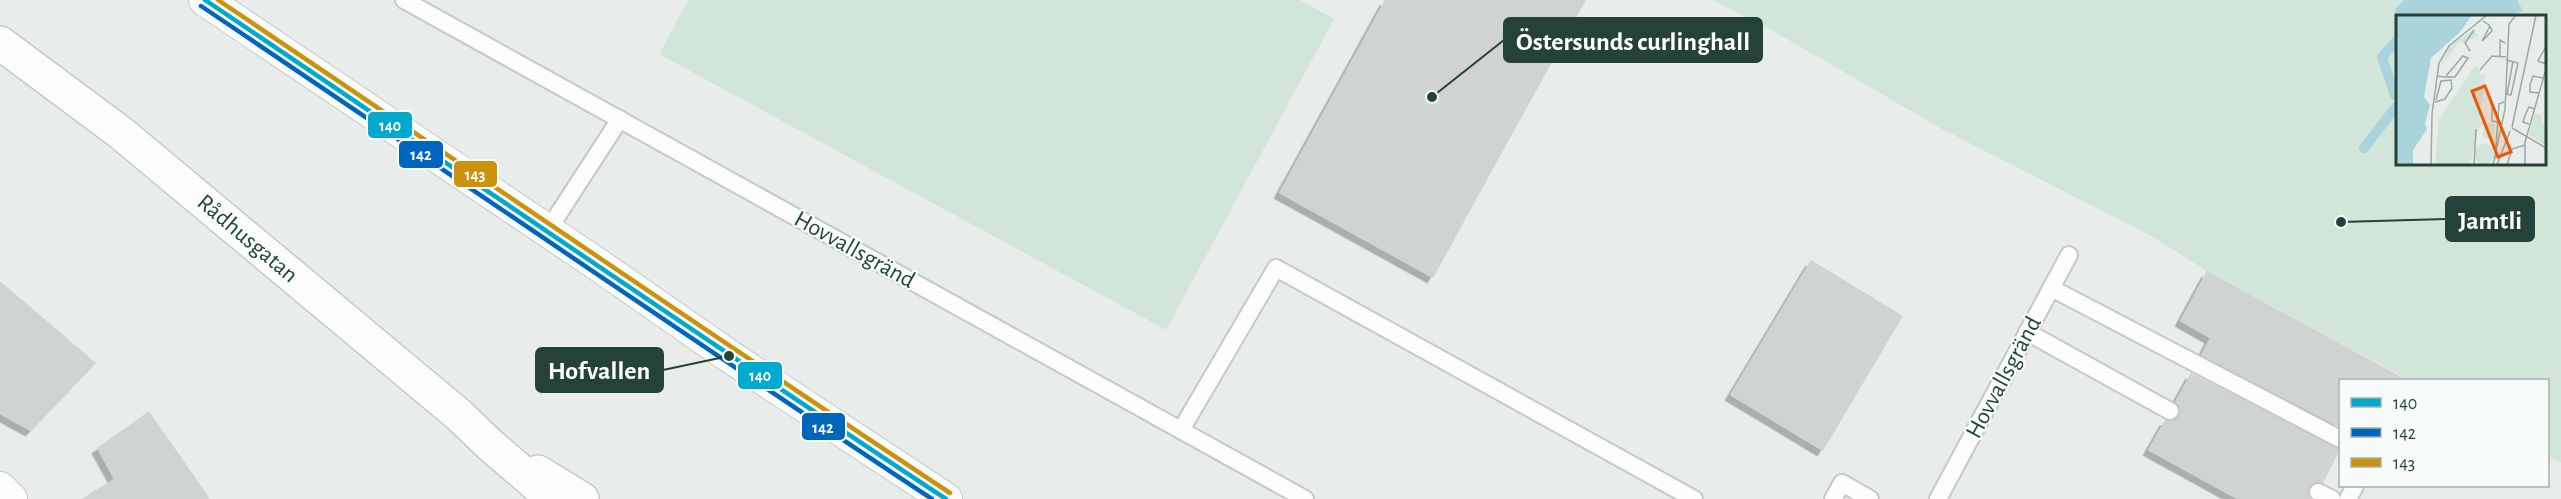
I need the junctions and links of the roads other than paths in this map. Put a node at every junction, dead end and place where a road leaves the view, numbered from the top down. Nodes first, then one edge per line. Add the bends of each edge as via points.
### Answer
1 (205, 0) edge
2 (404, 0) edge
3 (0, 43) edge
4 (620, 119) junction
5 (548, 230) junction
6 (2069, 255) dead end
7 (2050, 288) junction
8 (2027, 332) junction
9 (2170, 411) dead end
10 (1181, 430) junction
11 (2339, 438) edge
12 (488, 443) junction
13 (0, 488) edge
14 (11, 499) edge
15 (553, 499) edge
16 (582, 499) edge
17 (946, 499) edge
18 (1305, 499) edge
19 (1694, 499) edge
20 (1833, 499) edge
21 (1870, 499) edge
22 (1938, 499) edge

1 - 5 street
2 - 4 lane, Hovvallsgränd
3 - 12 main road, Rådhusgatan via 121,133
4 - 5 lane
4 - 10 lane, Hovvallsgränd
5 - 17 street via 729,356
6 - 7 lane, Hovvallsgränd
7 - 8 lane, Hovvallsgränd
7 - 11 lane
8 - 9 lane
8 - 22 lane, Hovvallsgränd
10 - 18 lane, Hovvallsgränd
10 - 19 lane via 1276,268
12 - 15 main road, Rådhusgatan
12 - 16 main road, Rådhusgatan
13 - 14 street
20 - 21 lane via 1842,483

